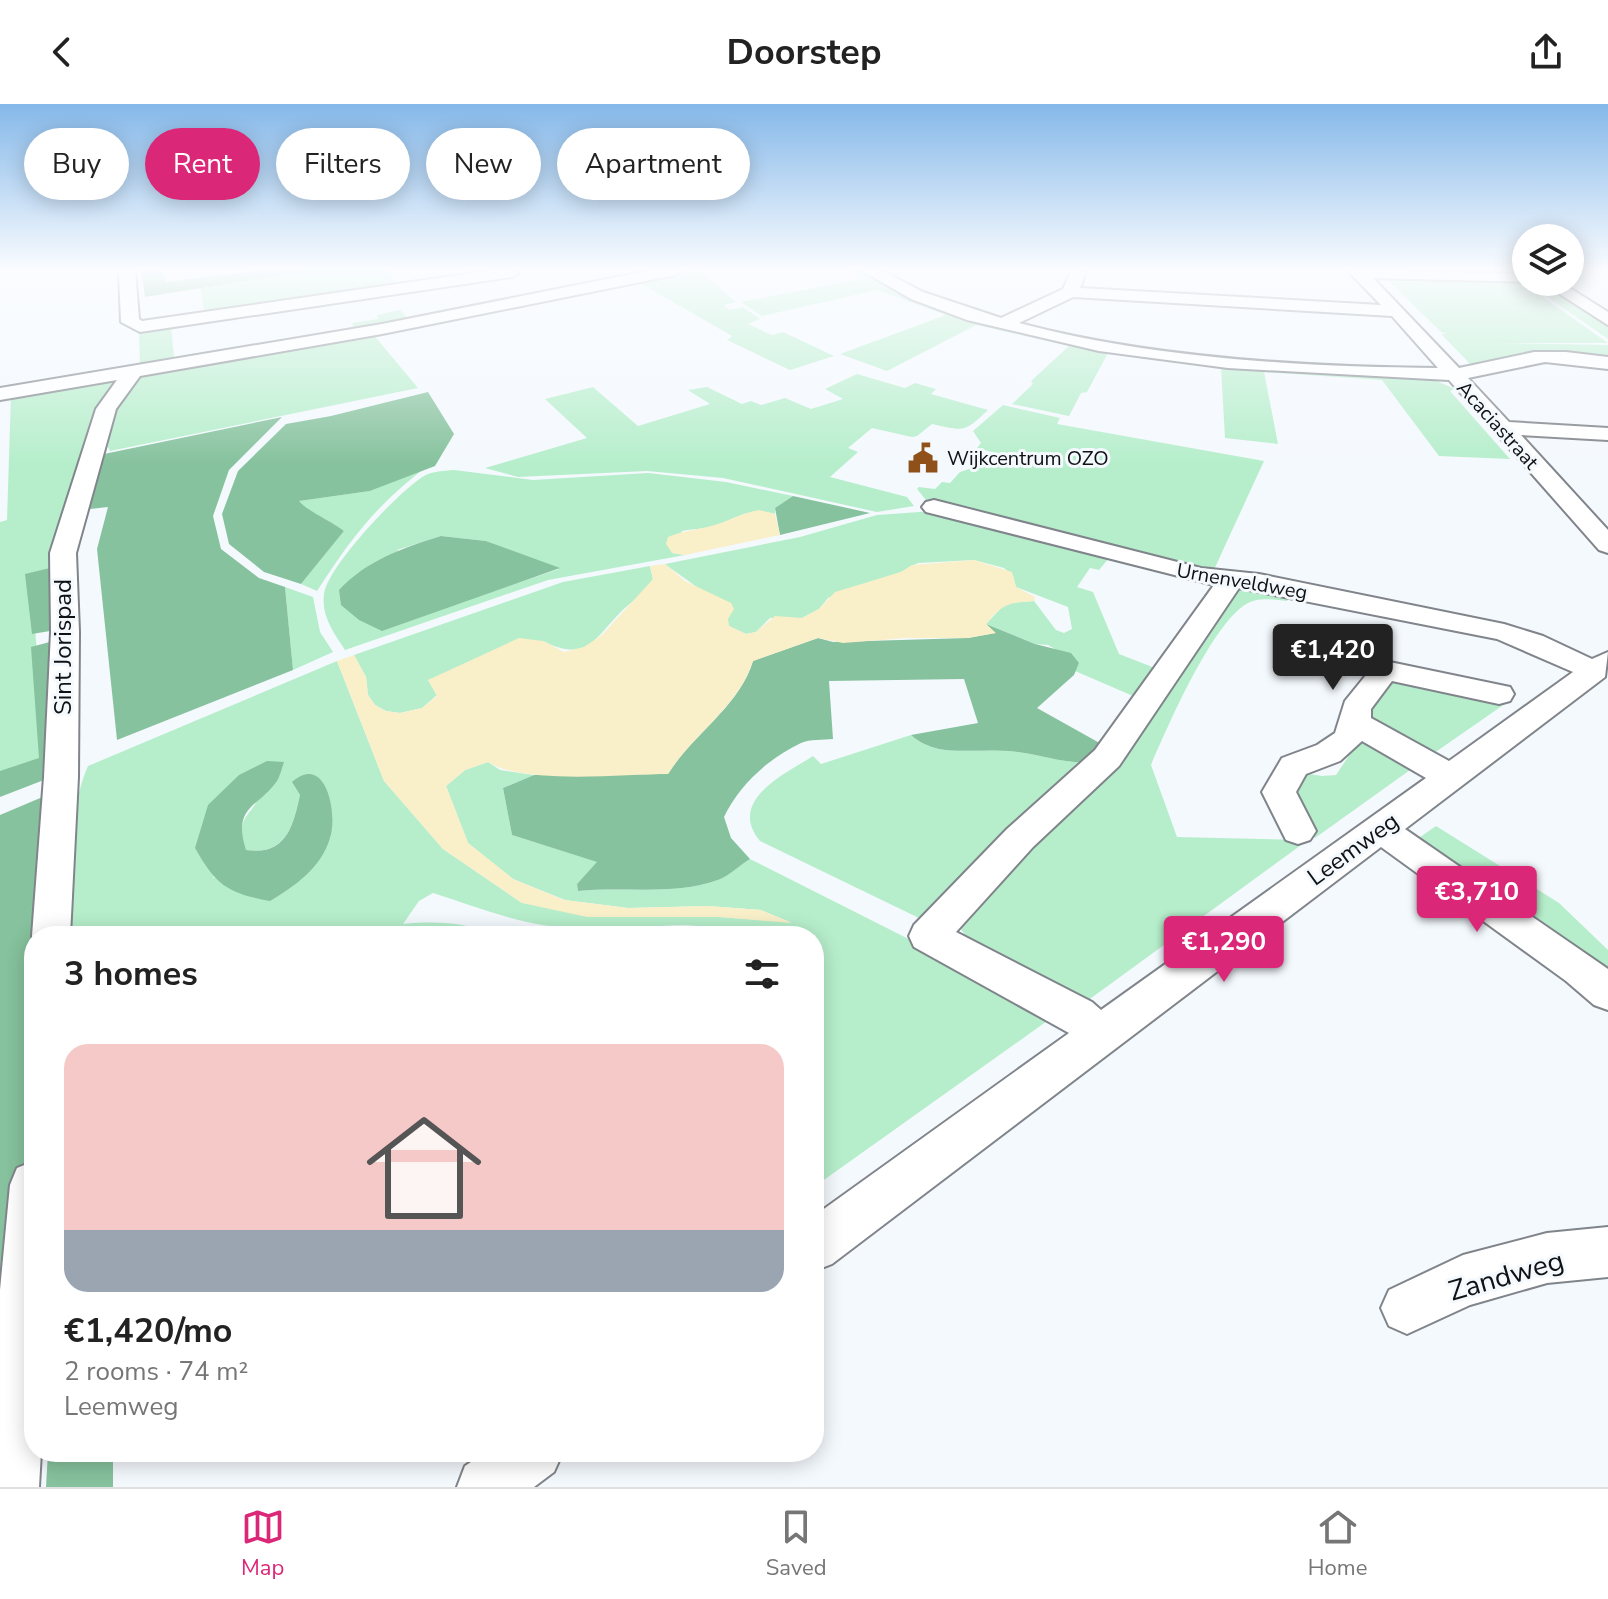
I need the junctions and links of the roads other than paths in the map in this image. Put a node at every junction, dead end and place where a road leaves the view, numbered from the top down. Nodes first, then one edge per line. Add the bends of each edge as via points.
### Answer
1 (350, 335) edge
2 (1055, 335) edge
3 (1418, 335) edge
4 (1608, 363) edge
5 (1483, 370) junction
6 (133, 372) junction
7 (1452, 374) junction
8 (1608, 376) edge
9 (0, 394) edge
10 (1501, 428) junction
11 (1608, 434) edge
12 (934, 507) dead end
13 (1581, 515) junction
14 (1608, 517) edge
15 (1608, 545) edge
16 (1230, 581) junction
17 (1601, 666) edge
18 (1499, 694) dead end
19 (1357, 724) junction
20 (1453, 778) junction
21 (1380, 829) junction
22 (1298, 831) dead end
23 (52, 926) edge
24 (1608, 993) edge
25 (1100, 1035) junction
26 (824, 1239) edge
27 (1608, 1252) edge
28 (1407, 1308) dead end
29 (24, 1311) edge
30 (520, 1462) edge
31 (10, 1487) edge
32 (486, 1487) edge

1 - 6 street
2 - 7 street via 1219,360
3 - 7 street, Acaciastraat
4 - 5 street via 1532,358
5 - 7 street
5 - 8 street
6 - 9 street
6 - 23 street, Sint Jorispad via 106,409 63,553 63,704
7 - 10 street, Acaciastraat
10 - 11 street
10 - 13 street, Acaciastraat
12 - 16 street, Urnenveldweg
13 - 14 street
13 - 15 street, Acaciastraat
16 - 17 street, Urnenveldweg via 1259,582 1504,632
16 - 25 street via 1107,758 1020,838 928,936 1077,1015
17 - 20 street, Leemweg
18 - 19 street, Leemweg via 1385,670 1356,708
19 - 20 street
19 - 22 street, Leemweg via 1342,748 1294,766 1279,792
20 - 21 street, Leemweg
21 - 24 street
21 - 25 street, Leemweg
25 - 26 street, Leemweg
27 - 28 street, Zandweg via 1547,1258 1463,1281
29 - 31 street
30 - 32 street

